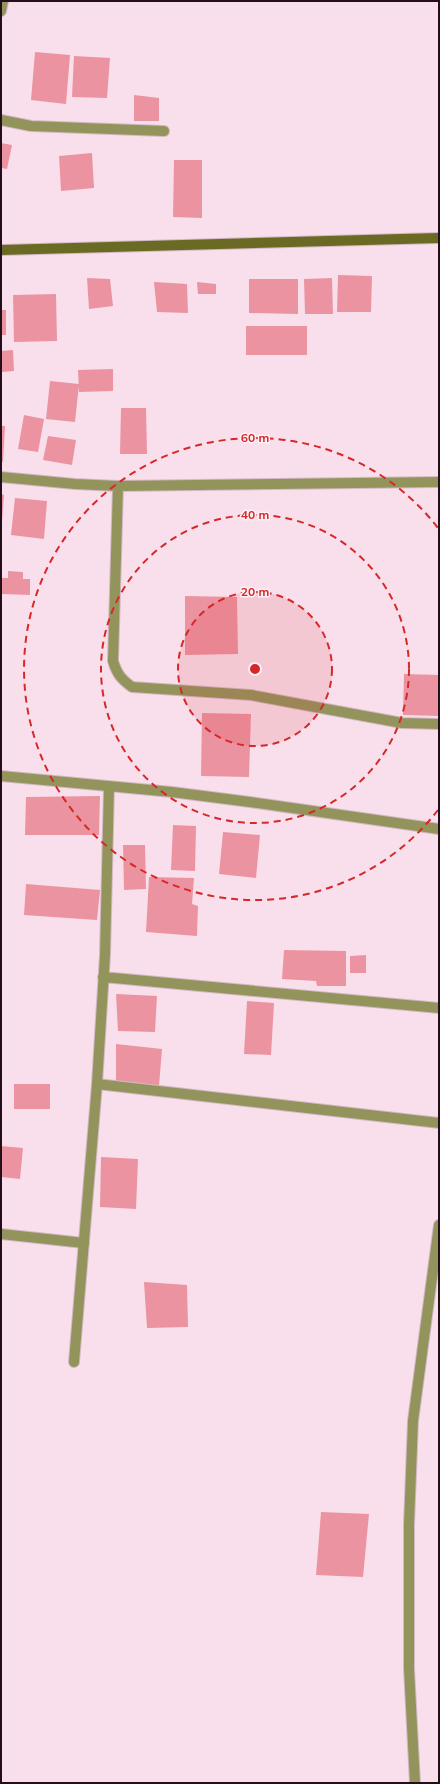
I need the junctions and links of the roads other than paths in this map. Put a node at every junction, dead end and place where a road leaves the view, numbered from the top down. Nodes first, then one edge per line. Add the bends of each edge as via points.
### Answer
1 (3, 1) edge
2 (1, 11) edge
3 (1, 120) edge
4 (164, 131) dead end
5 (439, 238) edge
6 (1, 250) edge
7 (1, 477) edge
8 (439, 482) edge
9 (118, 486) junction
10 (439, 724) edge
11 (1, 776) edge
12 (109, 786) junction
13 (439, 830) edge
14 (103, 977) junction
15 (439, 1008) edge
16 (97, 1084) junction
17 (439, 1123) edge
18 (439, 1226) edge
19 (1, 1234) edge
20 (84, 1243) junction
21 (74, 1362) dead end
22 (415, 1783) edge

1 - 2 street
3 - 4 street via 31,126
5 - 6 main road
7 - 9 street
8 - 9 street
9 - 10 street via 113,661 122,680 132,687 251,695 402,723
11 - 12 street
12 - 13 street via 250,802
12 - 14 street
14 - 15 street
14 - 16 street
16 - 17 street
16 - 20 street
18 - 22 street via 413,1421 409,1516 409,1669
19 - 20 street
20 - 21 street

